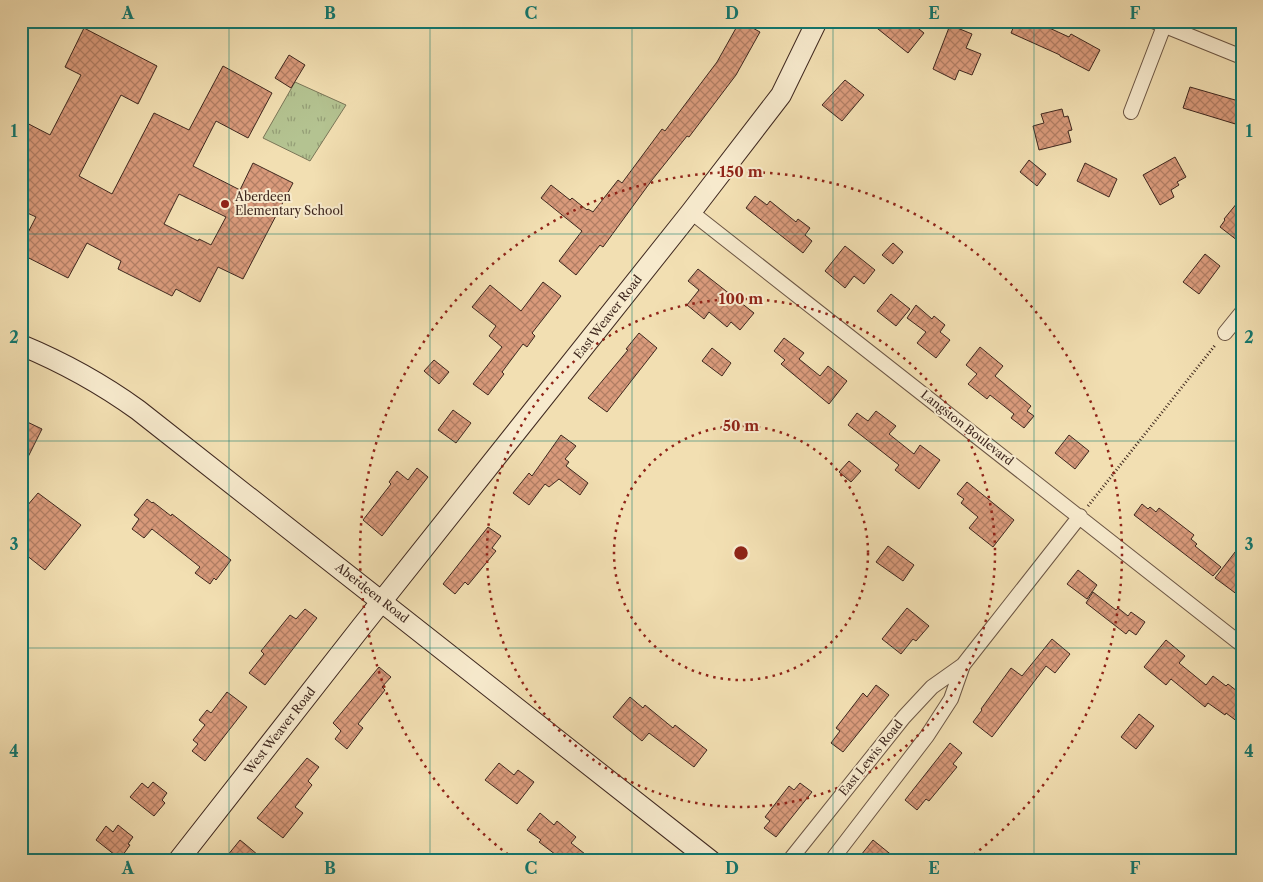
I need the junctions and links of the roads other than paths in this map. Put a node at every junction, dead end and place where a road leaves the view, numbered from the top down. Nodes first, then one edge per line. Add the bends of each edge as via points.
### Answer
1 (816, 21) edge
2 (1159, 24) edge
3 (1242, 57) edge
4 (1130, 112) dead end
5 (691, 212) junction
6 (1242, 312) edge
7 (1225, 333) road end
8 (21, 344) edge
9 (1080, 516) junction
10 (382, 601) junction
11 (1242, 645) edge
12 (963, 665) junction
13 (178, 861) edge
14 (711, 861) edge
15 (789, 861) edge
16 (831, 861) edge

1 - 5 street, East Weaver Road via 781,95
2 - 3 street
2 - 4 street
5 - 9 street, Langston Boulevard
5 - 10 street, East Weaver Road
6 - 7 street
8 - 10 street, Aberdeen Road via 65,365 132,405
9 - 11 street, Langston Boulevard
9 - 12 street, East Lewis Road
10 - 13 street, West Weaver Road
10 - 14 street, Aberdeen Road
12 - 15 street, East Lewis Road via 932,687 904,717
12 - 16 street, East Lewis Road via 951,699 927,736

